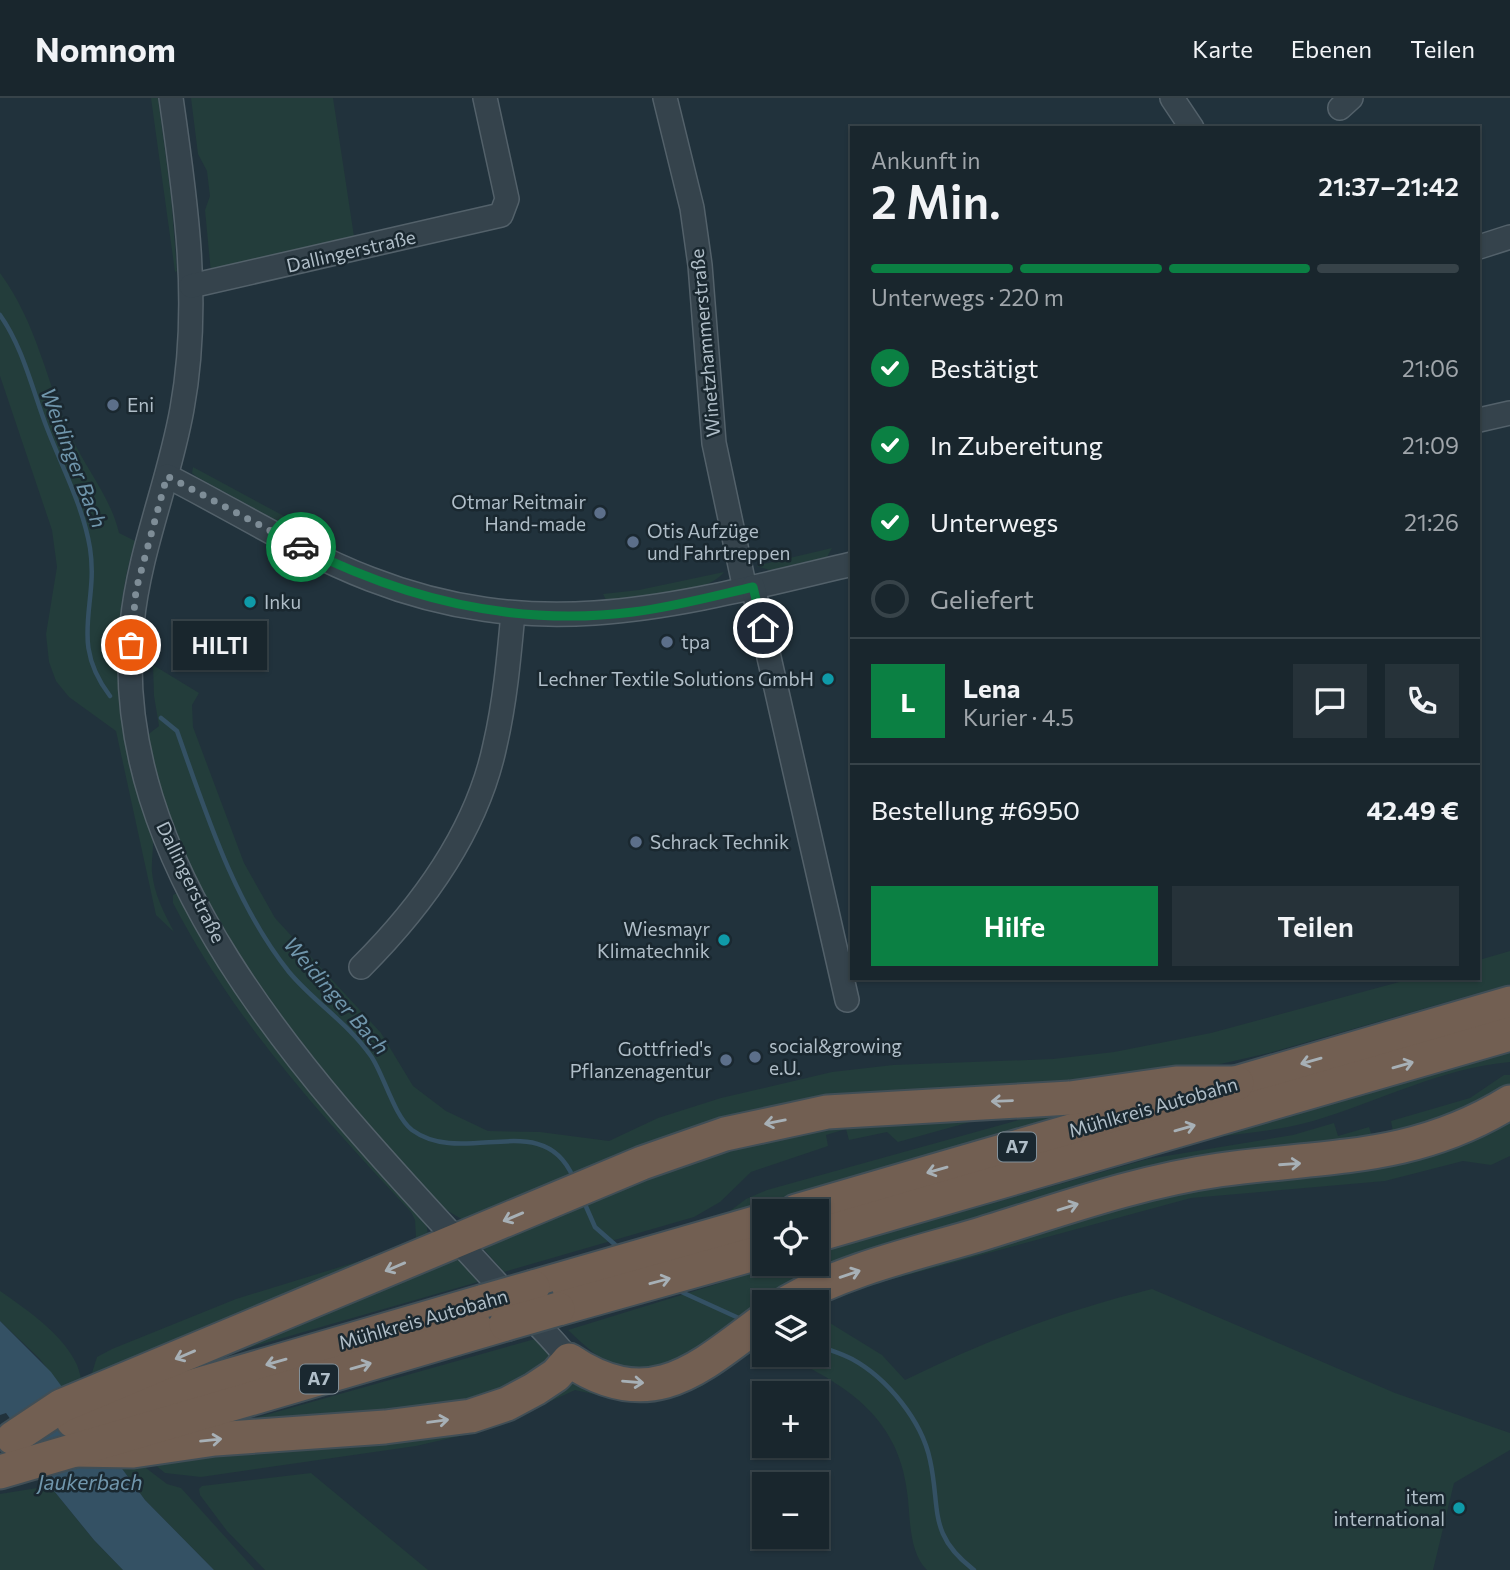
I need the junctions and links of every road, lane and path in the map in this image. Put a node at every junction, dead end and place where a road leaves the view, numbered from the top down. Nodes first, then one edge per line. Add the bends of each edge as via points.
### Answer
1 (171, 98) edge
2 (485, 98) edge
3 (666, 98) edge
4 (1172, 98) edge
5 (1191, 126) edge
6 (1510, 237) edge
7 (1480, 247) edge
8 (191, 286) junction
9 (1510, 413) edge
10 (1480, 420) edge
11 (167, 476) junction
12 (850, 564) edge
13 (749, 588) junction
14 (513, 613) junction
15 (361, 967) dead end
16 (847, 1000) dead end
17 (1510, 1003) edge
18 (1510, 1034) edge
19 (1237, 1083) junction
20 (1510, 1102) edge
21 (829, 1201) edge
22 (752, 1224) edge
23 (829, 1232) edge
24 (458, 1240) junction
25 (752, 1255) edge
26 (814, 1290) edge
27 (495, 1312) junction
28 (752, 1329) edge
29 (569, 1360) junction
30 (121, 1421) junction
31 (11, 1451) edge

1 - 8 street, Dallingerstraße
2 - 8 street, Dallingerstraße via 507,207 501,215
3 - 13 street, Winetzhammerstraße via 692,208 700,265 714,443
4 - 5 street
6 - 7 street
8 - 11 street, Dallingerstraße via 182,408
9 - 10 street
11 - 14 street via 369,579 444,602
11 - 24 street, Dallingerstraße via 136,590 131,626 134,728 152,798 186,881 244,984 319,1086
12 - 13 street
13 - 14 street via 634,612
13 - 16 street, Winetzhammerstraße
14 - 15 street via 495,747 474,810 435,879 398,929
17 -> 19 highway, Mühlkreis Autobahn / A7
23 -> 18 highway, Mühlkreis Autobahn / A7
19 -> 21 highway, Mühlkreis Autobahn / A7
19 -> 24 highway via 1176,1083 1070,1098 827,1112 725,1134
26 -> 20 highway via 849,1274 1114,1193 1218,1170 1367,1156 1403,1148 1446,1135
22 - 27 highway, Mühlkreis Autobahn / A7, bridge via 533,1287
24 - 29 street, Dallingerstraße
24 -> 30 highway
27 -> 25 highway, Mühlkreis Autobahn / A7, bridge via 558,1309
27 - 30 highway, Mühlkreis Autobahn / A7
29 -> 28 highway via 595,1375 650,1384 691,1372
30 -> 29 highway via 471,1416 536,1389
30 - 31 highway, Mühlkreis Autobahn / A7 via 75,1450
30 - 31 highway via 61,1406

